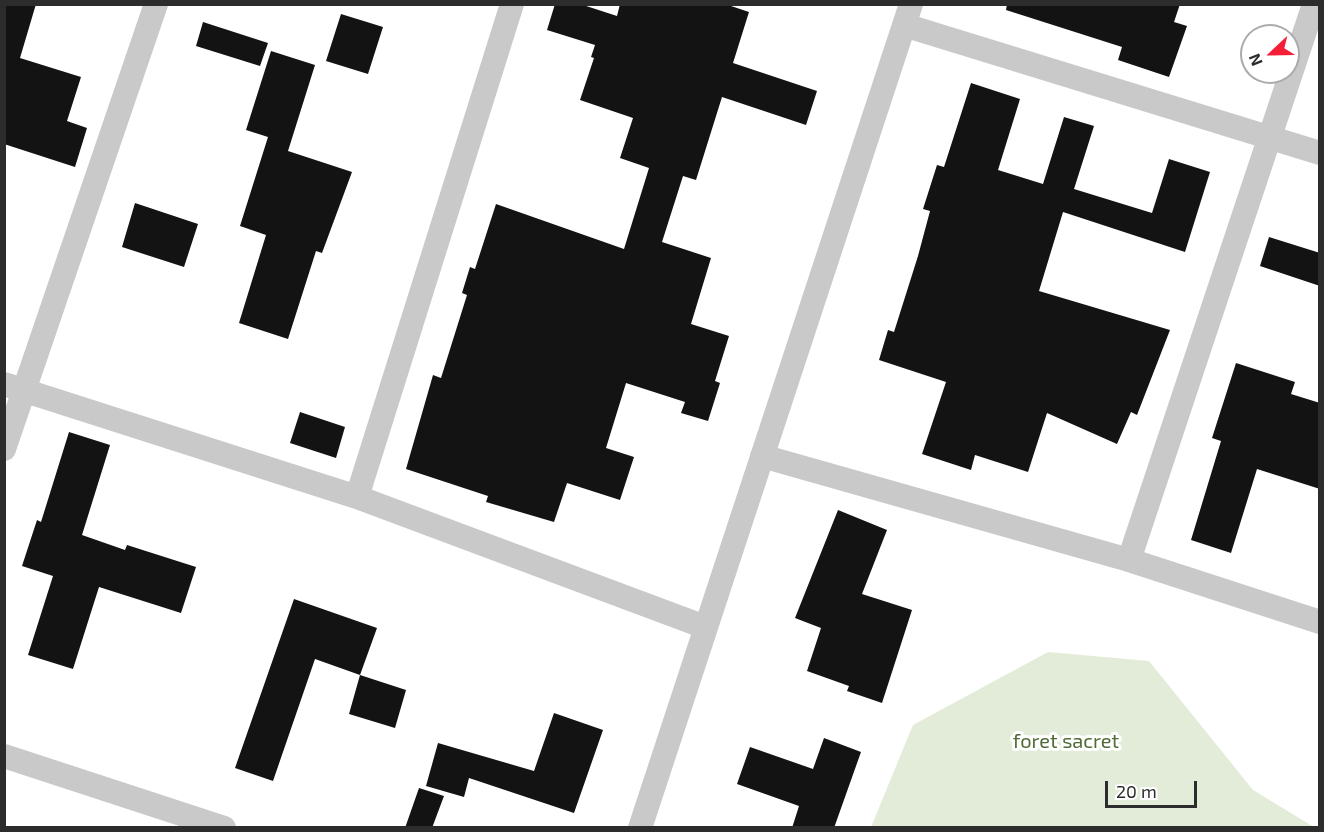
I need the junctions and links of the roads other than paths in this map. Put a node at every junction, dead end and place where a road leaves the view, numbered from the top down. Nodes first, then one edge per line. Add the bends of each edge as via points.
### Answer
1 (156, 4) edge
2 (512, 4) edge
3 (1314, 4) edge
4 (907, 15) edge
5 (1271, 136) junction
6 (1320, 153) edge
7 (14, 387) edge
8 (4, 449) edge
9 (762, 456) junction
10 (357, 497) junction
11 (1129, 560) junction
12 (1320, 622) edge
13 (705, 627) junction
14 (4, 756) edge
15 (224, 828) edge
16 (640, 828) edge

1 - 7 street
2 - 10 street
3 - 5 street
4 - 5 street
4 - 9 street
5 - 6 street
5 - 11 street
7 - 8 street
7 - 10 street
9 - 11 street
9 - 13 street
10 - 13 street
11 - 12 street
13 - 16 street
14 - 15 street

